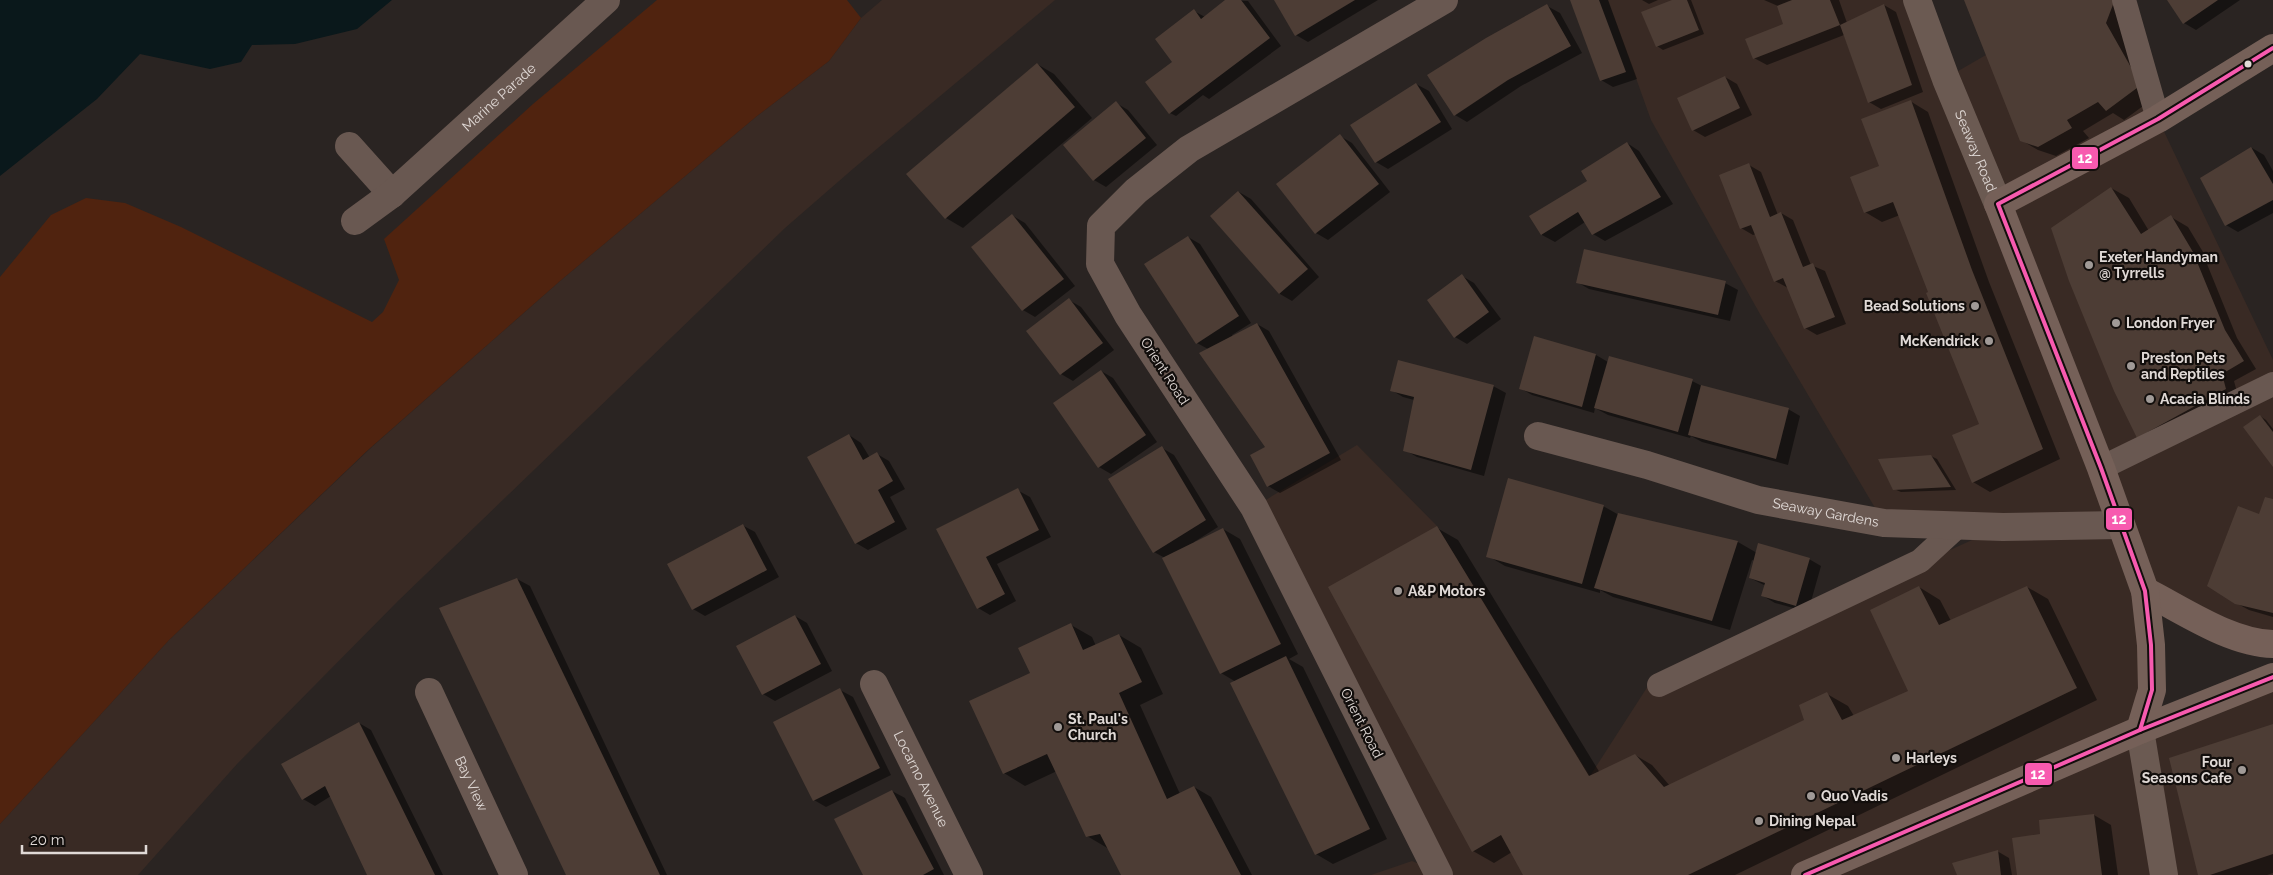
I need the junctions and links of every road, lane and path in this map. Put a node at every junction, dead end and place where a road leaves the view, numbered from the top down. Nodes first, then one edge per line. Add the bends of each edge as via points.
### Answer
1 (606, 0) edge
2 (1444, 0) edge
3 (1917, 0) edge
4 (2124, 0) edge
5 (2273, 48) edge
6 (2158, 120) junction
7 (349, 146) dead end
8 (392, 194) junction
9 (1998, 204) junction
10 (355, 221) dead end
11 (2273, 384) edge
12 (1538, 436) dead end
13 (2101, 468) junction
14 (1959, 525) junction
15 (2120, 525) junction
16 (2145, 591) junction
17 (2273, 644) edge
18 (2273, 677) edge
19 (874, 684) dead end
20 (1659, 685) dead end
21 (430, 692) dead end
22 (2140, 730) junction
23 (514, 875) edge
24 (969, 875) edge
25 (1439, 875) edge
26 (1805, 875) edge
27 (2164, 875) edge

1 - 8 street, Marine Parade
2 - 25 street, Orient Road via 1189,149 1136,191 1102,226 1100,264 1128,315 1254,507
3 - 9 main road, Seaway Road
4 - 6 lane
5 - 6 main road
6 - 9 main road
7 - 8 street
8 - 10 street, Marine Parade
9 - 13 main road, Seaway Road
11 - 13 lane
12 - 14 street, Seaway Gardens via 1758,500 1884,523
13 - 15 main road, Seaway Road
14 - 15 street, Seaway Gardens
14 - 20 lane via 1920,561
15 - 16 main road, Seaway Road
16 - 17 main road via 2211,626 2256,644
16 - 22 main road, Seaway Road via 2152,690
18 - 22 main road
19 - 24 street, Locarno Avenue
21 - 23 street, Bay View
22 - 26 main road
22 - 27 main road

